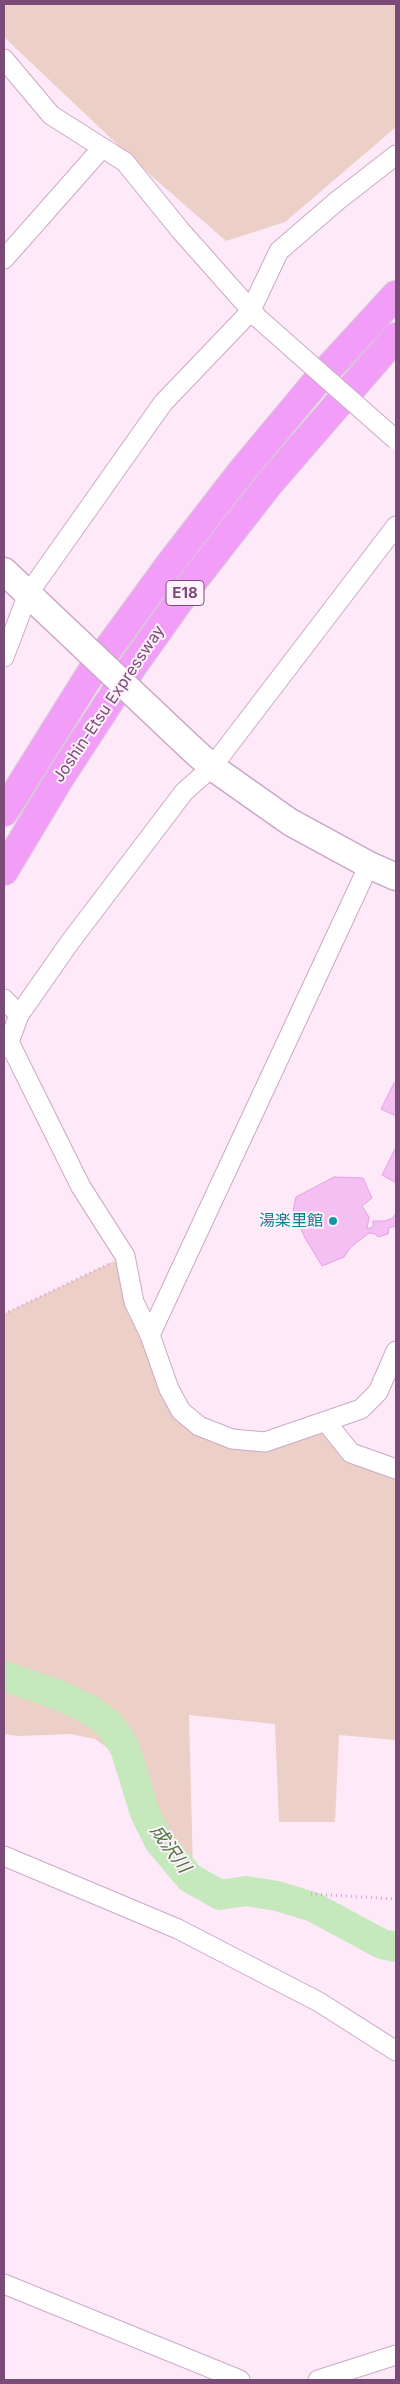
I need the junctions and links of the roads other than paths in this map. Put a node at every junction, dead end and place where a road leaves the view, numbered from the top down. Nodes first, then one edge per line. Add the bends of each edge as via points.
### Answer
1 (4, 59) edge
2 (102, 148) junction
3 (396, 155) edge
4 (4, 259) edge
5 (396, 295) edge
6 (254, 315) junction
7 (396, 337) edge
8 (396, 440) edge
9 (396, 526) edge
10 (4, 571) edge
11 (36, 601) junction
12 (4, 657) edge
13 (212, 767) junction
14 (4, 812) edge
15 (369, 865) junction
16 (4, 871) edge
17 (396, 877) edge
18 (11, 1006) edge
19 (6, 1045) edge
20 (150, 1335) junction
21 (396, 1351) edge
22 (326, 1422) junction
23 (396, 1469) edge
24 (4, 1856) edge
25 (396, 2051) edge
26 (4, 2284) edge
27 (396, 2355) edge
28 (340, 2377) edge
29 (240, 2380) edge
30 (318, 2380) edge

1 - 2 street via 51,115
2 - 4 street
2 - 6 street via 125,162
3 - 6 street via 279,251
5 - 14 highway, Joshin-Etsu Expressway / E18 via 317,381 170,564 94,668
6 - 8 street, bridge
6 - 11 street via 163,403
7 - 16 highway, Joshin-Etsu Expressway / E18 via 268,485 194,580 124,678
9 - 13 street
10 - 11 street
11 - 12 street
11 - 13 street, bridge
13 - 15 street via 290,822
13 - 18 street via 184,792 70,942
15 - 17 street
15 - 20 street
18 - 19 street
19 - 20 street via 81,1187 125,1256 134,1302
20 - 22 street via 169,1389 181,1411 198,1426 232,1439 265,1442
21 - 22 street via 378,1392 361,1409
22 - 23 street via 351,1453
24 - 25 street via 178,1929 319,2002
26 - 29 street
27 - 28 street
28 - 30 street

